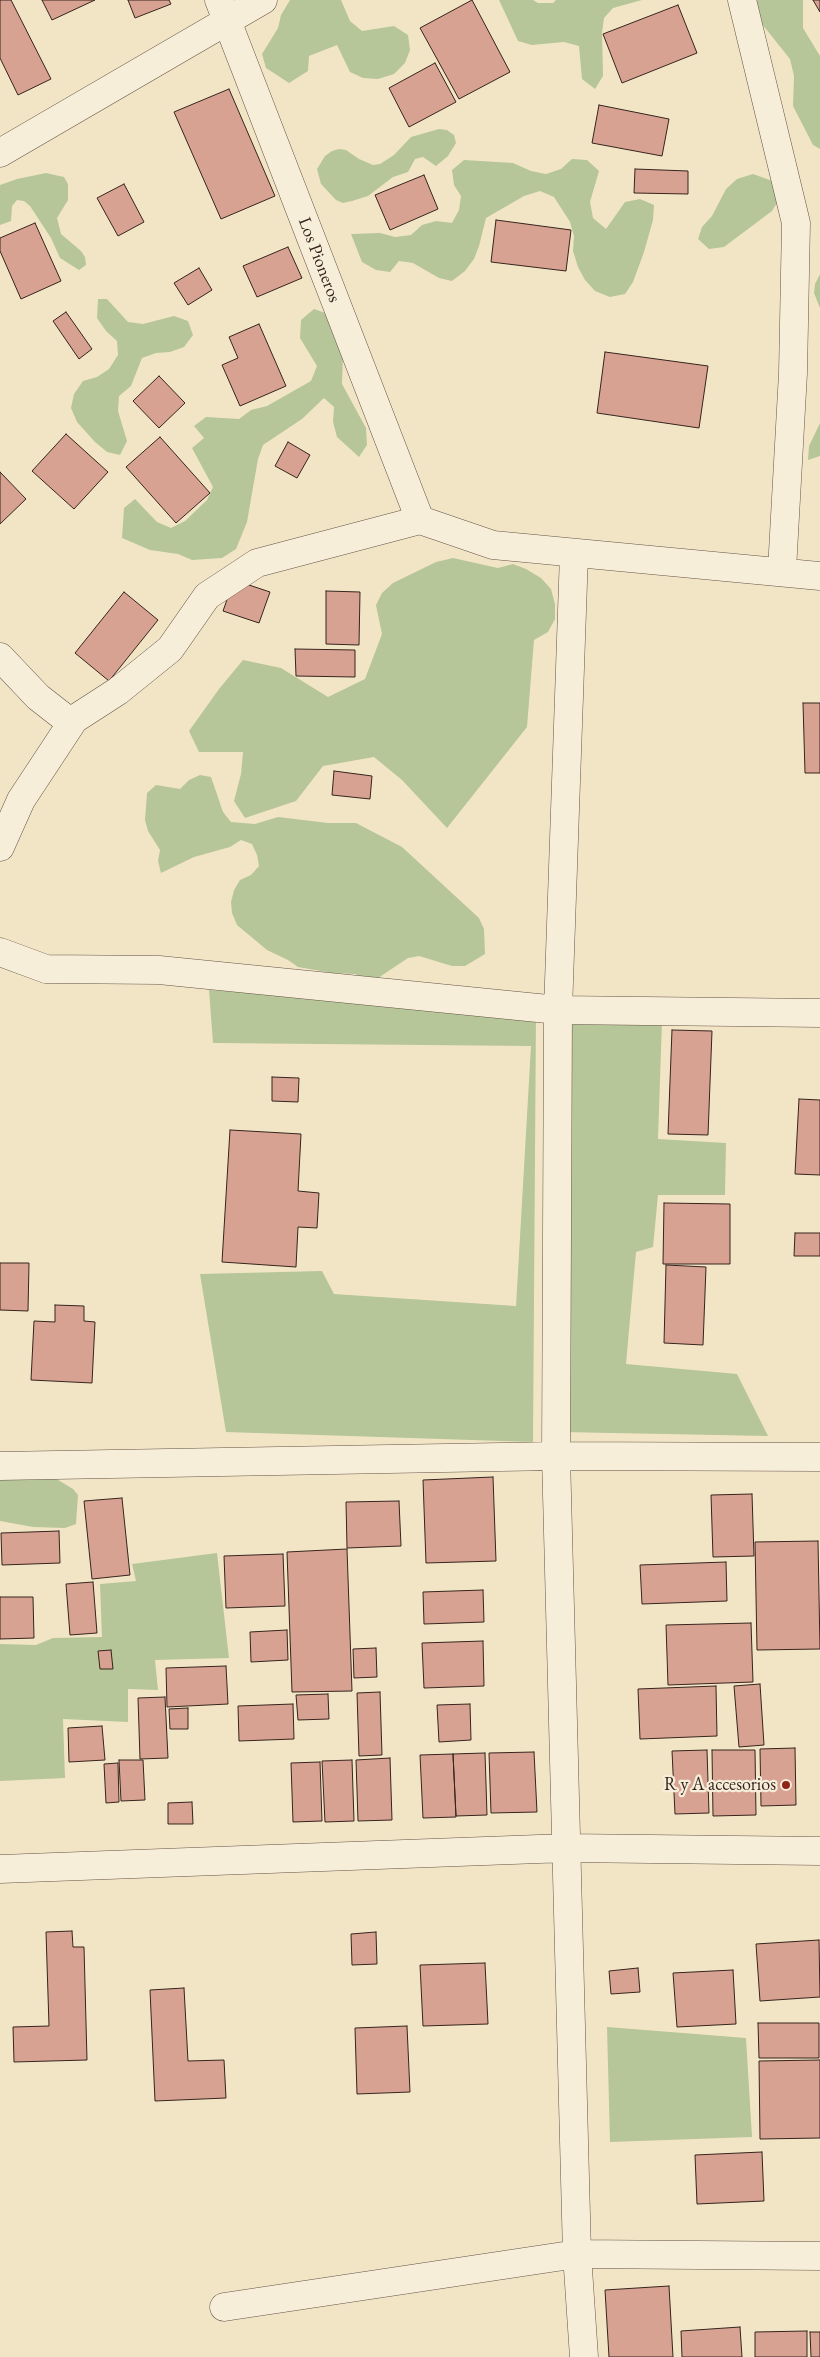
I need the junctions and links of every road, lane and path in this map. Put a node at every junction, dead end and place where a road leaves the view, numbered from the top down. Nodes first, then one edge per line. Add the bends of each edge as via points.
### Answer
1 (264, 0) edge
2 (742, 0) edge
3 (222, 10) edge
4 (0, 153) edge
5 (808, 223) edge
6 (420, 520) junction
7 (574, 554) junction
8 (782, 570) junction
9 (820, 576) edge
10 (0, 657) edge
11 (75, 718) junction
12 (0, 847) edge
13 (0, 952) edge
14 (558, 1010) junction
15 (820, 1013) edge
16 (556, 1456) junction
17 (820, 1457) edge
18 (0, 1466) edge
19 (566, 1848) junction
20 (820, 1852) edge
21 (0, 1869) edge
22 (577, 2254) junction
23 (820, 2256) edge
24 (224, 2307) dead end
25 (584, 2357) edge

1 - 3 street
2 - 5 street
3 - 4 street
3 - 6 street, Los Pioneros
5 - 8 street via 793,373
6 - 7 street via 493,545
6 - 11 street via 257,563 208,596 170,649 118,691
7 - 8 street
7 - 14 street
8 - 9 street
10 - 11 street via 38,698 70,722
11 - 12 street via 22,800
13 - 14 street via 46,969 159,970
14 - 15 street
14 - 16 street
16 - 17 street
16 - 18 street
16 - 19 street
19 - 20 street
19 - 21 street
19 - 22 street
22 - 23 street
22 - 24 street
22 - 25 street

